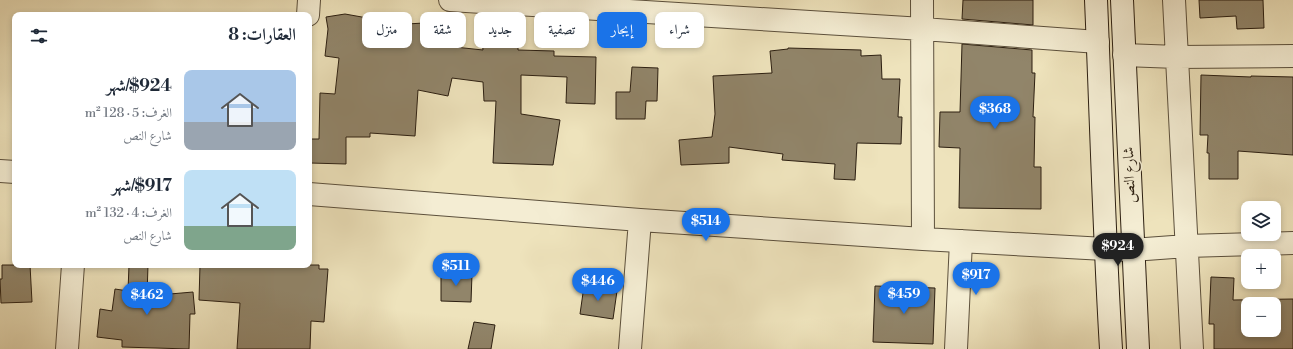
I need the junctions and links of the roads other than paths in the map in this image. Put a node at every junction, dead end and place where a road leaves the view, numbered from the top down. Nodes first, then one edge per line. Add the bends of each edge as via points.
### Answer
1 (309, 0) edge
2 (450, 0) edge
3 (922, 0) edge
4 (1096, 0) edge
5 (1122, 0) edge
6 (1174, 0) edge
7 (308, 12) edge
8 (923, 29) junction
9 (1098, 42) junction
10 (1124, 55) junction
11 (1293, 56) edge
12 (1178, 57) junction
13 (0, 171) edge
14 (12, 172) edge
15 (312, 194) edge
16 (640, 220) junction
17 (923, 239) junction
18 (961, 241) junction
19 (1293, 243) edge
20 (1187, 246) junction
21 (1105, 249) junction
22 (1132, 250) junction
23 (73, 268) edge
24 (67, 349) edge
25 (630, 349) edge
26 (956, 349) edge
27 (1111, 349) edge
28 (1138, 349) edge
29 (1192, 349) edge

1 - 7 street
2 - 8 street
3 - 8 street
4 - 9 street, شارع النص
5 - 10 street, شارع النص
6 - 12 street
8 - 9 street
8 - 17 street
9 - 21 street, شارع النص
10 - 12 street
10 - 22 street, شارع النص
11 - 12 street
12 - 20 street
13 - 14 street
15 - 16 street
16 - 17 street
16 - 25 street
17 - 18 street
18 - 21 street
18 - 26 street
19 - 20 street
20 - 22 street
20 - 29 street
21 - 22 street
21 - 27 street, شارع النص
22 - 28 street, شارع النص
23 - 24 street

